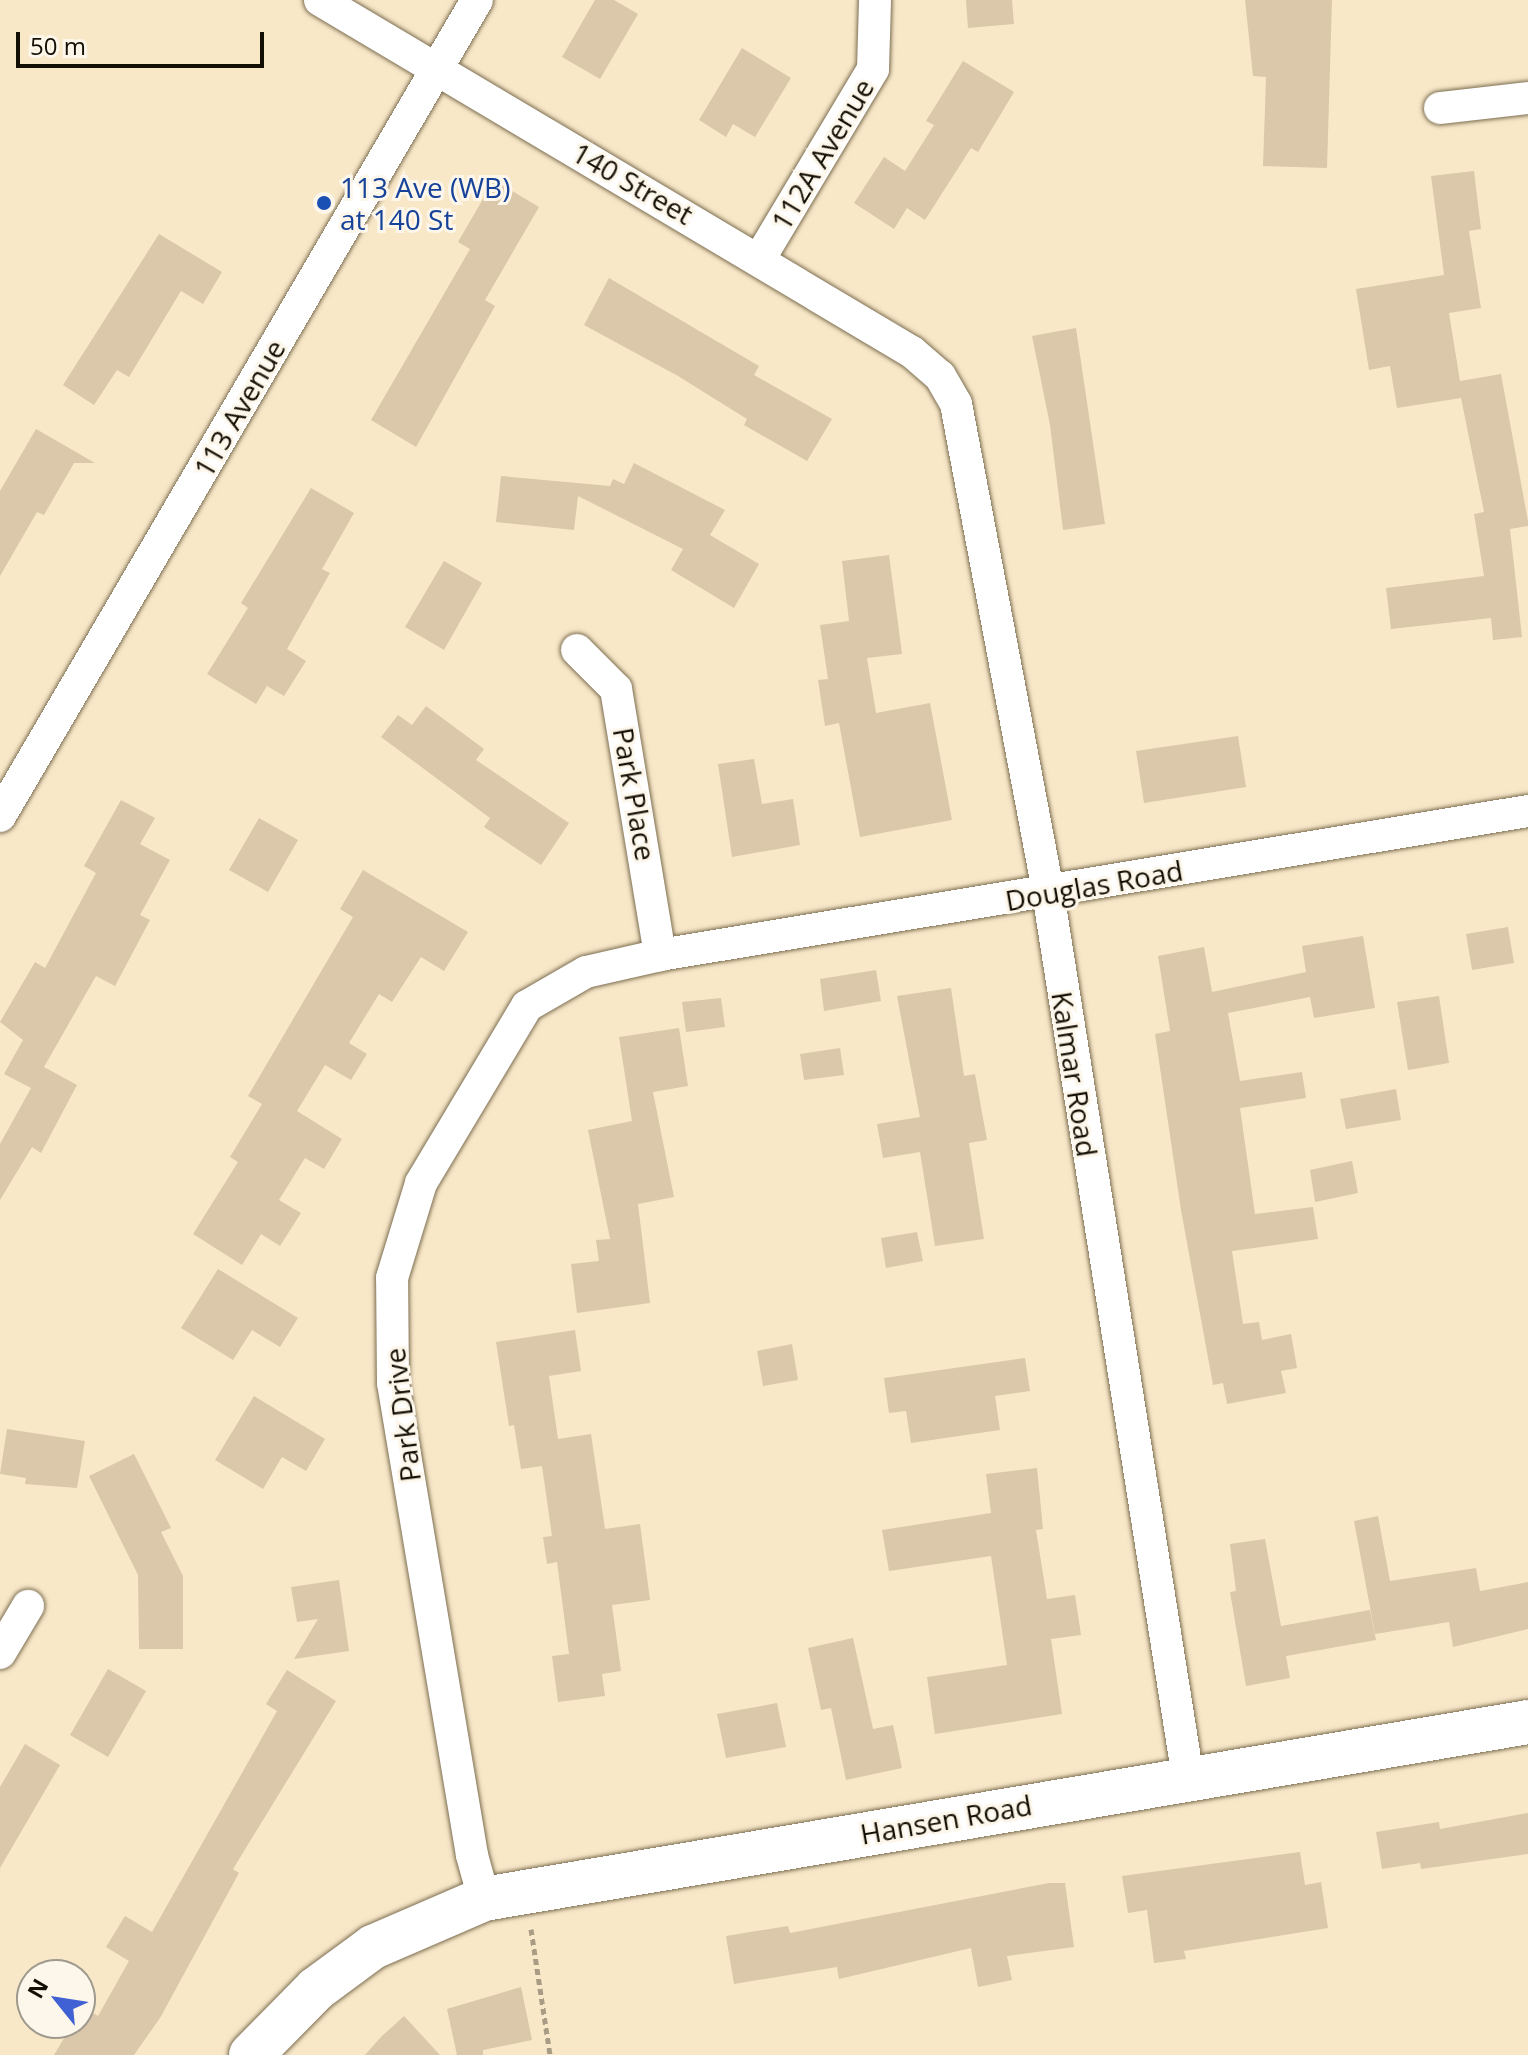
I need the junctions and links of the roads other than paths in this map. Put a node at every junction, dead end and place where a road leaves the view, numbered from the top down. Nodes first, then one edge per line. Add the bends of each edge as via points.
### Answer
1 (320, 0) edge
2 (477, 0) edge
3 (875, 0) edge
4 (436, 69) junction
5 (1528, 98) edge
6 (1440, 108) dead end
7 (760, 258) junction
8 (940, 376) joint
9 (577, 650) dead end
10 (1528, 811) edge
11 (0, 816) edge
12 (1048, 893) junction
13 (660, 955) junction
14 (28, 1606) dead end
15 (0, 1653) edge
16 (1528, 1722) edge
17 (1188, 1778) junction
18 (505, 1895) junction
19 (251, 2055) edge

1 - 4 street, 140 Street
2 - 4 street, 113 Avenue
3 - 7 street, 112A Avenue via 873,69
4 - 7 street, 140 Street
4 - 11 street, 113 Avenue
5 - 6 street
7 - 8 street, 140 Street via 912,352
8 - 12 street, Kalmar Road via 956,404
9 - 13 street, Park Place via 616,689
10 - 12 street, Douglas Road
12 - 13 street, Douglas Road
12 - 17 street, Kalmar Road
13 - 18 street, Park Drive via 586,972 527,1006 421,1183 392,1278 393,1383 472,1855
14 - 15 street
16 - 17 main road, Hansen Road
17 - 18 main road, Hansen Road
18 - 19 main road, Hansen Road via 373,1947 316,1989

